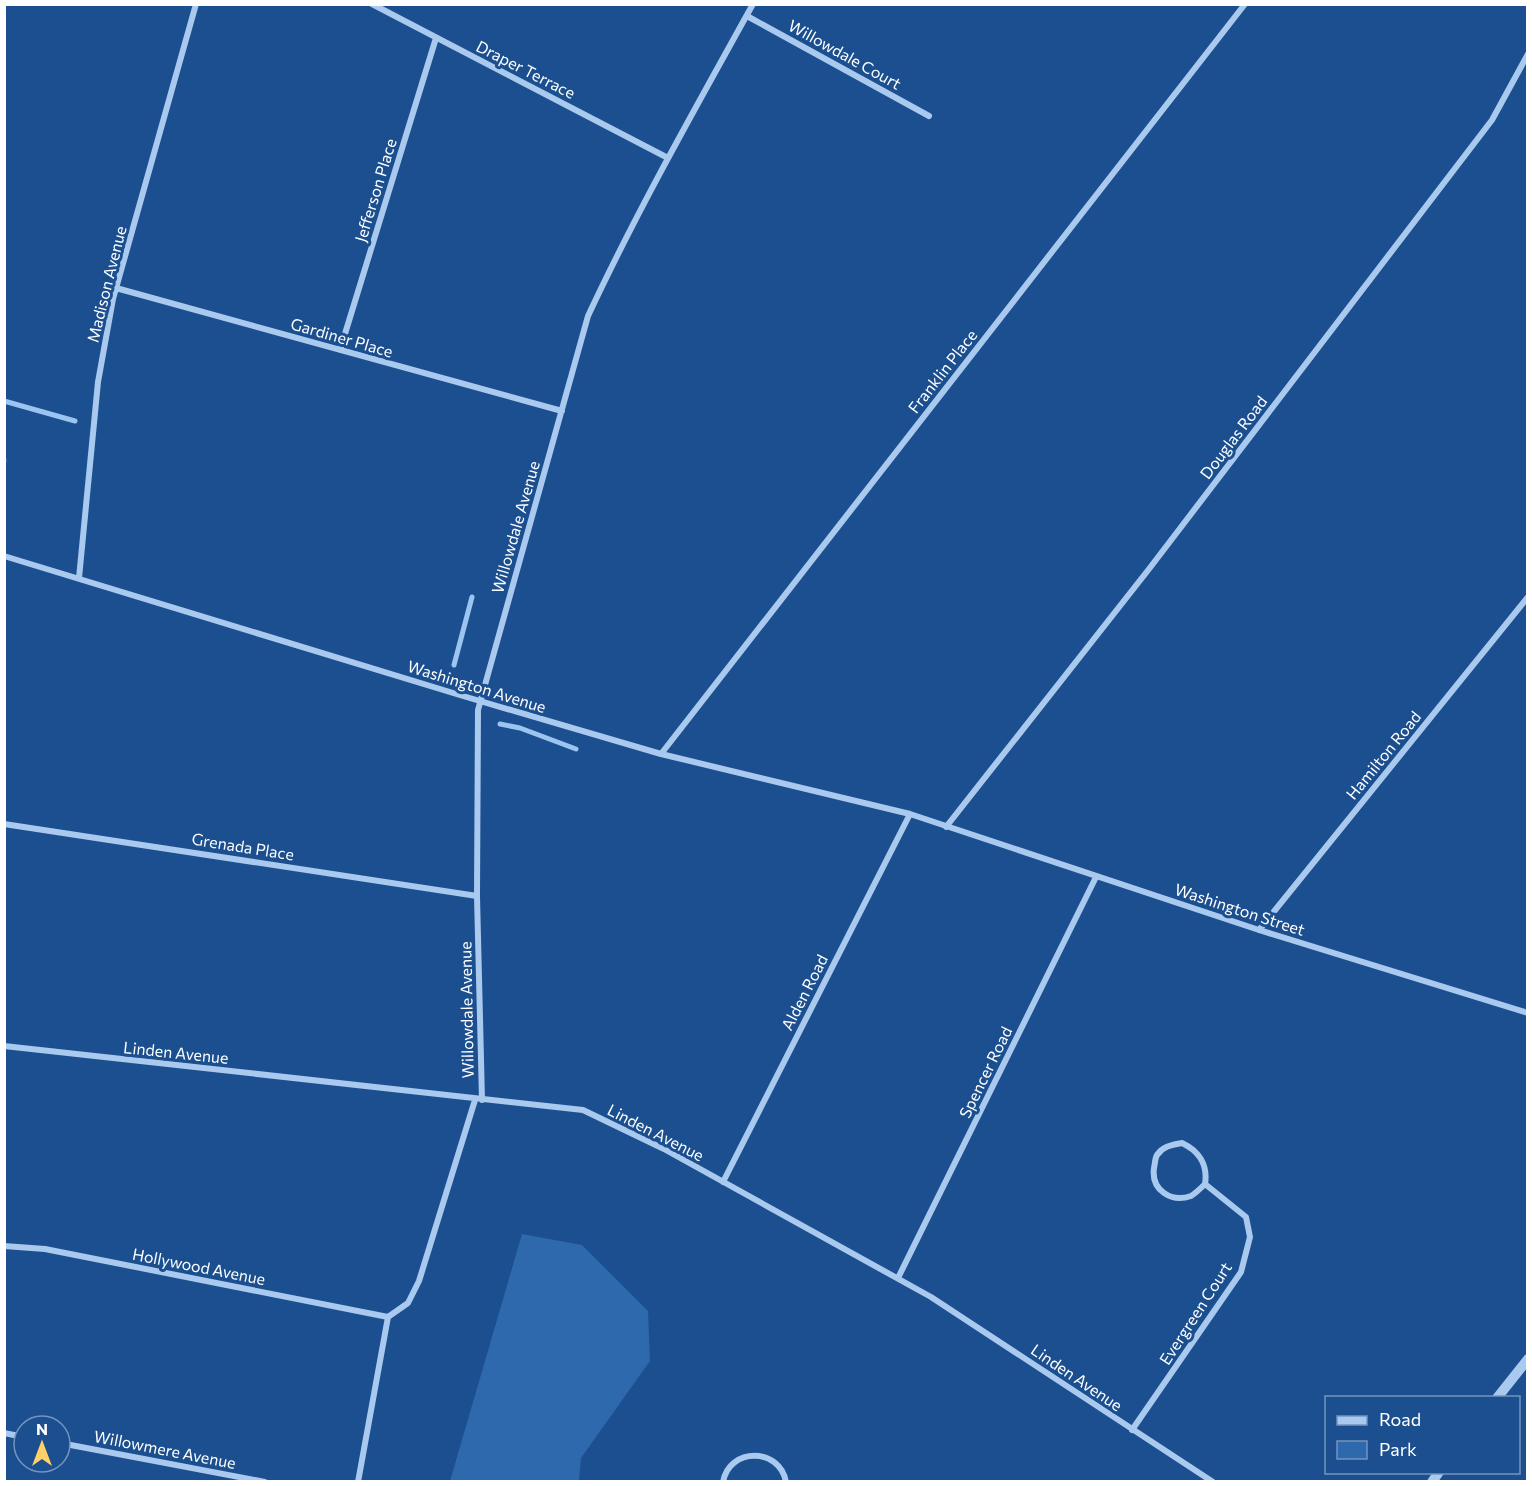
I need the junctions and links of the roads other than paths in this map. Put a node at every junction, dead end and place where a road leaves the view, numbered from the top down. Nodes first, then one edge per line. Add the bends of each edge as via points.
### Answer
1 (196, 4) edge
2 (372, 4) edge
3 (753, 4) edge
4 (1245, 4) edge
5 (747, 16) junction
6 (436, 38) junction
7 (1527, 54) edge
8 (929, 116) dead end
9 (668, 158) junction
10 (116, 288) junction
11 (340, 350) junction
12 (562, 411) junction
13 (4, 556) edge
14 (79, 578) junction
15 (1527, 597) edge
16 (481, 701) junction
17 (661, 754) junction
18 (910, 814) junction
19 (4, 824) edge
20 (946, 827) junction
21 (1096, 877) junction
22 (477, 896) junction
23 (1259, 930) junction
24 (1527, 1013) edge
25 (4, 1046) edge
26 (479, 1100) junction
27 (723, 1182) junction
28 (1206, 1184) junction
29 (4, 1246) edge
30 (898, 1278) junction
31 (388, 1317) junction
32 (1527, 1359) edge
33 (1499, 1396) edge
34 (1132, 1430) junction
35 (72, 1445) edge
36 (265, 1482) edge
37 (358, 1482) edge
38 (723, 1482) edge
39 (786, 1482) edge
40 (1213, 1482) edge

1 - 10 street, Madison Avenue
2 - 6 street, Draper Terrace
3 - 5 street, Willowdale Avenue
4 - 17 street, Franklin Place
5 - 8 street, Willowdale Court
5 - 9 street, Willowdale Avenue
6 - 9 street, Draper Terrace
6 - 11 street, Jefferson Place
7 - 20 street, Douglas Road via 1492,120
9 - 12 street, Willowdale Avenue via 588,316
10 - 11 street, Gardiner Place
10 - 14 street, Madison Avenue via 98,382
11 - 12 street, Gardiner Place
12 - 16 street, Willowdale Avenue
13 - 14 street, Washington Avenue
14 - 16 street, Washington Avenue
15 - 23 street, Hamilton Road
16 - 17 street, Washington Avenue
16 - 22 street, Willowdale Avenue
17 - 18 street, Washington Avenue
18 - 20 street, Washington Avenue
18 - 27 street, Alden Road
19 - 22 street, Grenada Place
20 - 21 street, Washington Street
21 - 23 street, Washington Street
21 - 30 street, Spencer Road
22 - 26 street, Willowdale Avenue
23 - 24 street, Washington Street
25 - 26 street, Linden Avenue
26 - 27 street, Linden Avenue via 583,1110
26 - 31 street, Willowdale Avenue via 419,1281 408,1304
27 - 30 street, Linden Avenue
28 - 28 street via 1204,1166 1192,1148 1174,1144 1156,1156 1157,1187 1166,1196 1192,1195
28 - 34 street, Evergreen Court via 1246,1217 1250,1236 1241,1272
29 - 31 street, Hollywood Avenue via 45,1249
30 - 34 street, Linden Avenue
31 - 37 street
32 - 33 street
34 - 40 street, Linden Avenue
35 - 36 street, Willowmere Avenue
38 - 39 street via 736,1461 755,1455 774,1461

